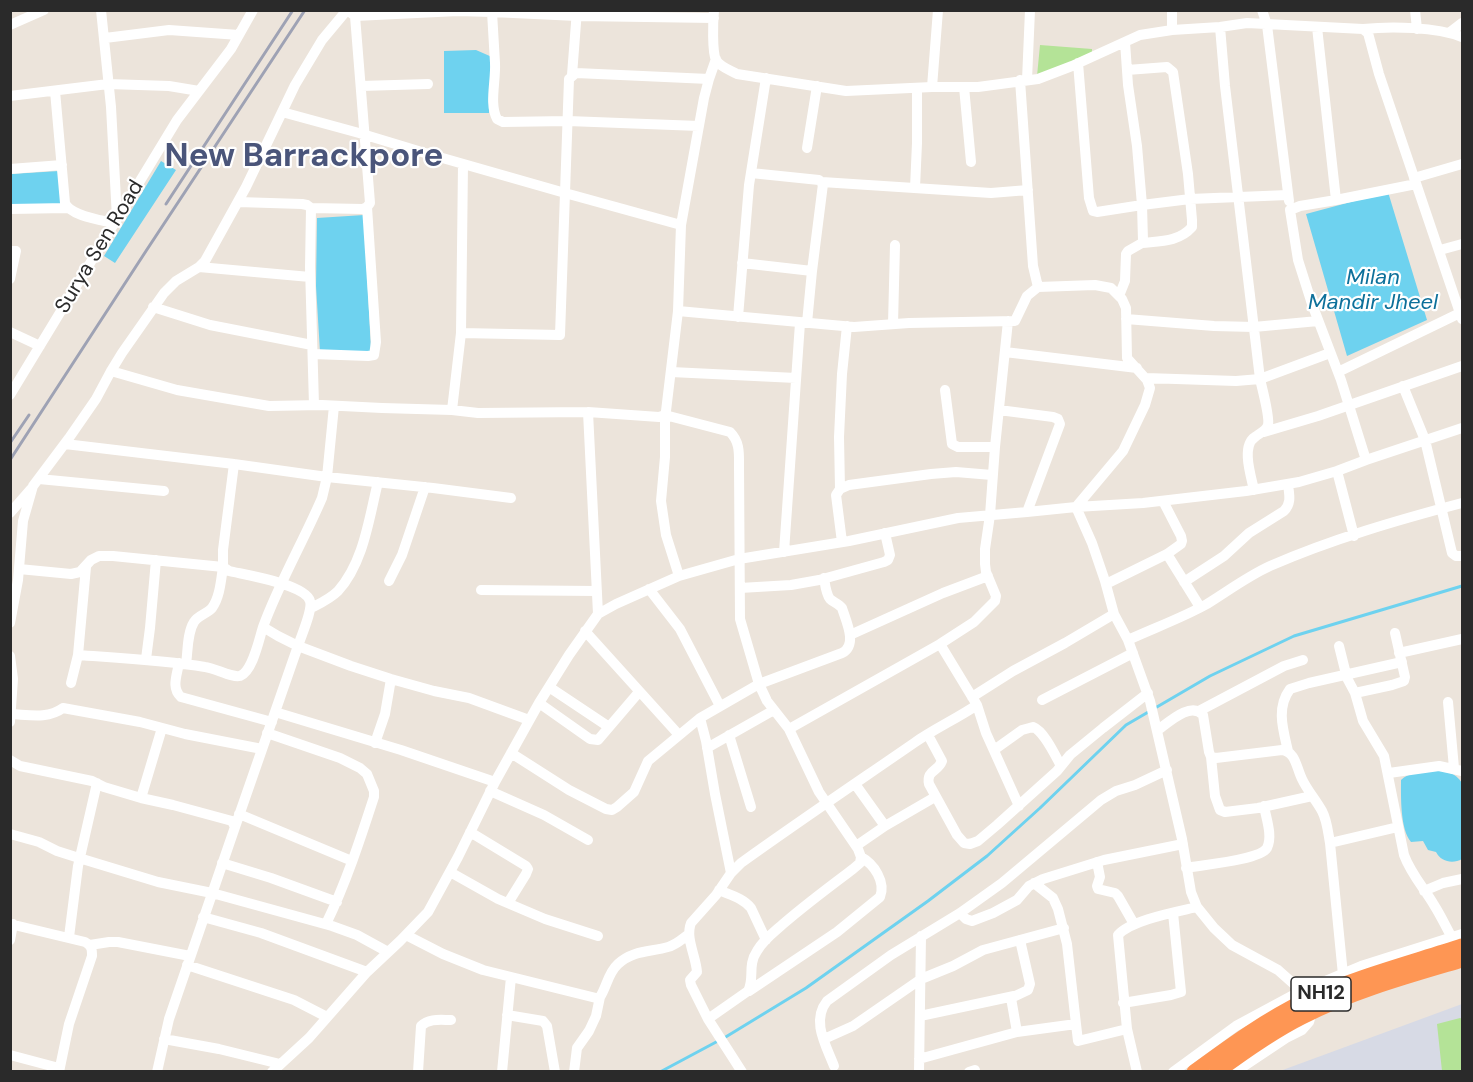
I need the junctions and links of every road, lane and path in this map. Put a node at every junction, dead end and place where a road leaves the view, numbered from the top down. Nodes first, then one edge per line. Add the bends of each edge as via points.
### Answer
1 (44, 10) edge
2 (101, 10) edge
3 (252, 10) edge
4 (938, 10) edge
5 (1029, 10) edge
6 (1172, 10) edge
7 (1263, 10) edge
8 (1415, 10) edge
9 (350, 12) edge
10 (492, 12) edge
11 (577, 13) edge
12 (714, 14) edge
13 (1462, 23) edge
14 (10, 25) edge
15 (1267, 25) junction
16 (1220, 27) junction
17 (1317, 27) junction
18 (1363, 29) junction
19 (1417, 29) junction
20 (1173, 30) junction
21 (1449, 33) junction
22 (239, 35) junction
23 (1462, 37) edge
24 (105, 38) junction
25 (1125, 42) junction
26 (716, 59) junction
27 (1078, 63) junction
28 (1127, 70) junction
29 (572, 75) junction
30 (766, 78) junction
31 (709, 79) junction
32 (1023, 80) junction
33 (108, 84) junction
34 (428, 84) dead end
35 (361, 86) junction
36 (817, 86) junction
37 (932, 87) junction
38 (964, 87) junction
39 (917, 88) junction
40 (56, 91) junction
41 (199, 91) junction
42 (10, 96) edge
43 (282, 112) junction
44 (568, 121) junction
45 (699, 126) junction
46 (364, 134) junction
47 (807, 148) dead end
48 (970, 162) dead end
49 (464, 164) junction
50 (1462, 164) edge
51 (62, 165) junction
52 (10, 169) edge
53 (751, 173) junction
54 (1415, 181) junction
55 (822, 182) junction
56 (915, 188) junction
57 (1028, 190) junction
58 (565, 193) junction
59 (1288, 195) junction
60 (1238, 196) junction
61 (1190, 199) junction
62 (1336, 200) junction
63 (238, 202) junction
64 (1142, 204) junction
65 (367, 207) junction
66 (67, 208) junction
67 (311, 208) junction
68 (10, 209) edge
69 (1290, 210) junction
70 (115, 221) junction
71 (681, 225) junction
72 (1142, 243) junction
73 (895, 244) dead end
74 (1462, 244) edge
75 (1440, 250) junction
76 (10, 251) edge
77 (742, 262) junction
78 (199, 267) junction
79 (812, 271) junction
80 (310, 277) junction
81 (10, 279) edge
82 (1038, 287) junction
83 (1119, 296) junction
84 (153, 307) junction
85 (678, 311) junction
86 (1462, 315) edge
87 (738, 317) junction
88 (1126, 319) junction
89 (1008, 321) junction
90 (1318, 321) junction
91 (803, 323) junction
92 (893, 324) junction
93 (847, 326) junction
94 (1254, 327) junction
95 (10, 332) edge
96 (461, 333) junction
97 (40, 346) junction
98 (312, 350) junction
99 (1005, 352) junction
100 (1330, 353) junction
101 (1462, 366) edge
102 (1137, 368) junction
103 (111, 370) junction
104 (671, 372) junction
105 (1338, 372) junction
106 (796, 378) junction
107 (1146, 378) junction
108 (1260, 379) junction
109 (1403, 386) junction
110 (945, 390) dead end
111 (10, 395) edge
112 (314, 405) junction
113 (1349, 405) junction
114 (334, 406) junction
115 (452, 410) junction
116 (999, 410) junction
117 (588, 412) junction
118 (664, 415) junction
119 (1462, 428) edge
120 (1263, 432) junction
121 (1425, 440) junction
122 (65, 444) junction
123 (995, 447) junction
124 (1366, 460) junction
125 (234, 464) junction
126 (1337, 471) junction
127 (992, 475) junction
128 (327, 477) junction
129 (378, 482) junction
130 (36, 483) junction
131 (1288, 484) junction
132 (425, 487) junction
133 (840, 489) junction
134 (1254, 490) junction
135 (164, 491) dead end
136 (511, 498) dead end
137 (1163, 501) junction
138 (1462, 503) edge
139 (1076, 507) junction
140 (1442, 508) junction
141 (1027, 512) junction
142 (10, 513) edge
143 (990, 515) junction
144 (885, 533) junction
145 (1354, 536) junction
146 (842, 542) junction
147 (784, 552) junction
148 (1167, 554) junction
149 (1462, 556) edge
150 (739, 559) junction
151 (156, 560) junction
152 (86, 567) junction
153 (223, 567) junction
154 (19, 569) junction
155 (680, 576) junction
156 (988, 576) junction
157 (824, 578) junction
158 (389, 581) dead end
159 (282, 582) junction
160 (1184, 582) junction
161 (1106, 584) junction
162 (740, 588) junction
163 (650, 589) junction
164 (481, 590) dead end
165 (597, 591) junction
166 (1200, 607) junction
167 (310, 608) junction
168 (598, 614) junction
169 (1114, 614) junction
170 (10, 623) edge
171 (263, 627) junction
172 (585, 631) junction
173 (1395, 633) dead end
174 (850, 635) junction
175 (1462, 639) edge
176 (1128, 640) junction
177 (940, 644) junction
178 (298, 646) junction
179 (1339, 646) dead end
180 (1133, 653) junction
181 (78, 655) junction
182 (10, 656) edge
183 (1400, 657) junction
184 (146, 659) junction
185 (1303, 660) dead end
186 (182, 664) junction
187 (1346, 674) junction
188 (391, 679) junction
189 (71, 682) dead end
190 (759, 684) junction
191 (549, 687) junction
192 (639, 692) junction
193 (1356, 693) junction
194 (1149, 697) junction
195 (1042, 700) dead end
196 (974, 701) junction
197 (1448, 702) dead end
198 (538, 703) junction
199 (720, 706) junction
200 (774, 710) junction
201 (1199, 711) junction
202 (273, 717) junction
203 (11, 718) edge
204 (700, 718) junction
205 (529, 720) junction
206 (1157, 726) junction
207 (609, 727) junction
208 (162, 728) junction
209 (789, 729) junction
210 (267, 734) junction
211 (679, 735) junction
212 (729, 735) junction
213 (928, 735) junction
214 (375, 743) junction
215 (262, 748) junction
216 (707, 748) junction
217 (994, 750) junction
218 (1288, 751) junction
219 (511, 753) junction
220 (1211, 757) junction
221 (10, 760) edge
222 (1061, 766) junction
223 (1167, 770) junction
224 (1458, 770) edge
225 (1389, 773) junction
226 (97, 783) junction
227 (855, 784) junction
228 (493, 787) junction
229 (1312, 796) junction
230 (141, 798) junction
231 (935, 798) junction
232 (826, 803) junction
233 (1019, 806) junction
234 (1264, 806) junction
235 (751, 807) dead end
236 (239, 814) junction
237 (885, 826) junction
238 (235, 827) junction
239 (1398, 827) junction
240 (470, 832) junction
241 (10, 834) edge
242 (588, 840) dead end
243 (1330, 843) junction
244 (1183, 844) junction
245 (856, 846) junction
246 (861, 857) junction
247 (80, 858) junction
248 (352, 861) junction
249 (1097, 862) junction
250 (222, 863) junction
251 (1186, 868) junction
252 (450, 872) junction
253 (731, 873) junction
254 (1462, 879) edge
255 (1034, 883) junction
256 (719, 890) junction
257 (1424, 891) junction
258 (212, 893) junction
259 (336, 902) junction
260 (508, 903) junction
261 (1197, 907) junction
262 (960, 913) junction
263 (1173, 913) junction
264 (203, 917) junction
265 (12, 924) edge
266 (326, 924) junction
267 (1134, 924) junction
268 (1064, 928) junction
269 (688, 934) junction
270 (406, 935) junction
271 (598, 936) dead end
272 (921, 936) junction
273 (69, 937) junction
274 (10, 940) edge
275 (766, 940) junction
276 (1020, 940) junction
277 (90, 945) junction
278 (1459, 945) edge
279 (388, 952) junction
280 (188, 961) junction
281 (367, 972) junction
282 (512, 977) junction
283 (921, 979) junction
284 (1343, 979) junction
285 (748, 991) junction
286 (1301, 991) junction
287 (1014, 996) junction
288 (600, 997) junction
289 (1124, 1003) junction
290 (1312, 1012) junction
291 (507, 1015) junction
292 (920, 1016) junction
293 (327, 1017) junction
294 (708, 1019) junction
295 (451, 1020) dead end
296 (1076, 1024) junction
297 (1127, 1029) junction
298 (1017, 1032) junction
299 (164, 1039) junction
300 (824, 1039) junction
301 (10, 1054) edge
302 (919, 1059) junction
303 (834, 1066) dead end
304 (276, 1068) edge
305 (58, 1070) edge
306 (157, 1071) edge
307 (418, 1071) edge
308 (502, 1071) edge
309 (555, 1071) edge
310 (574, 1071) edge
311 (742, 1071) edge
312 (919, 1071) edge
313 (1137, 1071) edge
314 (1173, 1071) edge
315 (1194, 1071) edge
316 (1216, 1071) edge
317 (1235, 1071) edge

1 - 14 street
2 - 24 street
3 - 22 street, Surya Sen Road
4 - 37 street
5 - 32 street
6 - 20 street
7 - 15 street
8 - 19 street
9 - 10 street
9 - 35 street
9 - 43 street via 322,40
10 - 11 street
10 - 44 street via 497,119
11 - 12 street
11 - 29 street
12 - 26 street
13 - 21 street
15 - 16 street
15 - 17 street
15 - 59 street
16 - 20 street
16 - 60 street
17 - 18 street
17 - 62 street
18 - 19 street
18 - 54 street via 1368,33
19 - 21 street
20 - 25 street via 1140,35
21 - 23 street
22 - 24 street via 169,30
22 - 41 street, Surya Sen Road
24 - 33 street
25 - 27 street
25 - 28 street
26 - 30 street via 737,74
26 - 31 street
27 - 32 street
27 - 64 street via 1091,208 1097,212
28 - 61 street via 1167,67 1173,72
28 - 64 street
29 - 31 street
29 - 44 street
30 - 36 street
30 - 53 street
31 - 45 street
32 - 38 street
32 - 57 street
33 - 40 street
33 - 41 street via 161,85
33 - 70 street
34 - 35 street
35 - 46 street
36 - 39 street via 846,91
36 - 47 street
37 - 38 street
37 - 39 street
38 - 48 street
39 - 56 street
40 - 42 street
40 - 51 street
41 - 70 street, Surya Sen Road
43 - 46 street
43 - 63 street
44 - 45 street
44 - 58 street
45 - 71 street
46 - 49 street
46 - 65 street via 370,203
49 - 58 street
49 - 96 street
50 - 54 street
51 - 52 street
51 - 66 street
53 - 55 street
53 - 77 street
54 - 62 street
54 - 75 street
55 - 56 street
55 - 79 street
56 - 57 street via 991,193
57 - 82 street
58 - 71 street
58 - 96 street via 560,334
59 - 60 street
59 - 69 street
60 - 61 street
60 - 94 street
61 - 64 street
61 - 72 street via 1191,227 1184,236
62 - 69 street
63 - 67 street via 307,204
63 - 78 street
64 - 72 street
65 - 67 street
65 - 98 street via 374,355
66 - 68 street
66 - 70 street via 85,216
67 - 80 street
69 - 90 street via 1298,260
70 - 97 street, Surya Sen Road
71 - 85 street
72 - 83 street via 1126,254 1125,281
73 - 92 street
74 - 75 street
75 - 86 street
76 - 81 street via 16,251
77 - 79 street
77 - 87 street
78 - 80 street
78 - 84 street via 176,281
79 - 91 street
80 - 98 street
82 - 83 street via 1095,285 1112,288
82 - 89 street via 1027,296 1015,321
83 - 88 street via 1126,308
84 - 98 street
84 - 103 street
85 - 87 street
85 - 104 street
86 - 105 street
87 - 91 street
88 - 94 street
88 - 102 street via 1127,358
89 - 92 street
89 - 99 street
90 - 94 street
90 - 100 street
91 - 93 street
91 - 106 street
92 - 93 street
93 - 133 street via 839,437
94 - 108 street
95 - 97 street
96 - 115 street
97 - 111 street, Surya Sen Road
98 - 112 street
99 - 102 street
99 - 116 street
100 - 105 street
100 - 108 street
101 - 109 street
102 - 107 street
103 - 112 street via 177,390 269,406
103 - 122 street
104 - 106 street
104 - 118 street
105 - 113 street
106 - 147 street
107 - 108 street
107 - 139 street via 1150,388 1145,405 1123,451
108 - 120 street via 1268,418
109 - 113 street
109 - 121 street
110 - 123 street via 952,444
112 - 114 street
113 - 120 street
113 - 124 street
114 - 115 street
114 - 128 street
115 - 117 street
116 - 123 street
116 - 141 street via 1053,417 1060,424
117 - 118 street
117 - 165 street
118 - 150 street via 730,432 735,437 739,455
118 - 155 street via 662,501 666,535
119 - 121 street
120 - 134 street via 1253,437 1247,448
121 - 124 street
121 - 140 street
122 - 125 street
122 - 130 street
123 - 127 street
124 - 126 street
125 - 128 street
125 - 153 street
126 - 131 street
126 - 145 street
127 - 133 street via 931,474
127 - 143 street
128 - 129 street
128 - 159 street via 315,515
129 - 132 street
129 - 167 street via 363,543 350,573 328,599
130 - 135 street
130 - 142 street
130 - 154 street via 23,521
131 - 134 street
131 - 160 street via 1289,506
132 - 136 street
132 - 158 street
133 - 146 street via 837,495
134 - 137 street
137 - 139 street
137 - 148 street via 1182,541
138 - 140 street
139 - 141 street
139 - 161 street
140 - 145 street
140 - 149 street via 1452,553
141 - 143 street
143 - 144 street
143 - 156 street via 985,564
144 - 146 street
144 - 157 street via 888,560
145 - 166 street via 1268,567
146 - 147 street
147 - 150 street
148 - 160 street
148 - 161 street
150 - 155 street
150 - 162 street
151 - 152 street via 99,556
151 - 153 street
151 - 184 street
152 - 154 street via 71,574
152 - 181 street
153 - 159 street
153 - 186 street via 217,599 212,609 194,622
154 - 170 street
155 - 163 street
156 - 174 street
156 - 177 street via 995,601
157 - 162 street via 791,585
157 - 174 street via 828,596 841,605
159 - 167 street via 305,594
159 - 171 street
160 - 166 street
161 - 169 street
162 - 190 street via 740,619
163 - 168 street
163 - 199 street via 680,629
164 - 165 street
165 - 168 street
166 - 176 street
167 - 178 street
168 - 172 street
169 - 176 street
169 - 196 street via 1012,671
171 - 178 street
171 - 186 street via 252,662 240,676
172 - 191 street
172 - 192 street
173 - 183 street
174 - 190 street via 847,651
175 - 183 street
176 - 180 street
177 - 196 street
177 - 209 street
178 - 188 street
178 - 202 street
179 - 187 street
180 - 194 street
180 - 195 street
181 - 184 street
181 - 189 street
182 - 203 street
183 - 187 street
183 - 193 street via 1404,681
184 - 186 street
185 - 201 street
186 - 202 street via 175,687 181,697
187 - 193 street
187 - 218 street via 1288,691 1281,713
188 - 205 street via 469,698
188 - 214 street
190 - 199 street
190 - 200 street
191 - 198 street
191 - 207 street
192 - 207 street
192 - 211 street
193 - 225 street via 1363,721 1384,756
194 - 206 street
194 - 222 street via 1087,741
196 - 213 street
196 - 217 street
197 - 224 street
198 - 205 street
198 - 207 street via 590,739 598,740
199 - 204 street
200 - 209 street
200 - 212 street
201 - 206 street via 1188,711
201 - 220 street
202 - 210 street
202 - 214 street
203 - 208 street via 41,716 63,708
204 - 211 street
204 - 216 street
205 - 219 street
206 - 223 street
208 - 215 street
208 - 230 street
209 - 232 street
210 - 215 street
210 - 248 street via 340,758 367,774 374,797
211 - 219 street via 648,761 634,792 612,810 569,790
212 - 216 street
212 - 235 street
213 - 227 street
213 - 231 street via 942,761 928,779
214 - 228 street
215 - 236 street
216 - 253 street
217 - 222 street via 1022,730 1033,727 1042,734
217 - 233 street
218 - 220 street
218 - 229 street
219 - 228 street
220 - 234 street via 1215,796 1221,810
221 - 226 street via 20,766
222 - 233 street
223 - 244 street
223 - 262 street via 1101,800
224 - 225 street via 1439,765
225 - 239 street
226 - 230 street
226 - 247 street
227 - 232 street
227 - 237 street
228 - 240 street
228 - 242 street
229 - 234 street
229 - 243 street via 1323,812
230 - 238 street via 232,821
231 - 233 street via 957,835 970,844
231 - 237 street
232 - 245 street
232 - 253 street
234 - 251 street via 1269,832 1266,850 1244,859
236 - 238 street
236 - 248 street
237 - 245 street
238 - 250 street
239 - 243 street
239 - 257 street via 1409,868
240 - 252 street
240 - 260 street via 528,869
241 - 247 street
243 - 284 street
244 - 249 street
244 - 251 street
245 - 246 street
246 - 275 street via 854,869
246 - 285 street via 876,870 881,881 880,897 837,932
247 - 258 street via 158,882
247 - 273 street
248 - 259 street
249 - 255 street
249 - 267 street via 1098,889 1118,896
250 - 258 street
250 - 259 street
251 - 261 street
252 - 260 street
252 - 270 street via 428,912
253 - 256 street
254 - 257 street
255 - 262 street via 1017,900 993,913 969,921
255 - 268 street via 1053,898
256 - 269 street via 691,923
256 - 275 street via 751,908
257 - 278 street
258 - 264 street
258 - 266 street
259 - 266 street
260 - 271 street
261 - 263 street
261 - 286 street via 1232,945 1278,970
262 - 272 street
263 - 267 street
263 - 289 street via 1181,992
264 - 280 street
264 - 281 street via 261,933
265 - 273 street
265 - 274 street
266 - 279 street
267 - 289 street via 1120,932 1117,940
268 - 276 street
268 - 296 street
269 - 288 street via 676,944 643,951 619,963
269 - 294 street via 697,972 690,980
270 - 279 street
270 - 282 street via 483,970
272 - 283 street
272 - 300 street via 827,1001 820,1016
273 - 277 street
275 - 285 street via 753,958 752,985
276 - 283 street via 983,950
276 - 287 street via 1030,988
277 - 280 street via 118,942
277 - 305 street via 92,957
278 - 284 highway, NH12
278 - 290 highway, NH12
279 - 281 street
280 - 293 street via 294,1000
280 - 299 street
281 - 293 street
282 - 288 street
282 - 291 street
283 - 292 street
283 - 300 street via 853,1026
284 - 286 street
284 - 315 highway, NH12 via 1248,1032
285 - 294 street
286 - 314 street via 1236,1026
287 - 292 street
287 - 298 street via 1011,1004
288 - 310 street via 596,1016 577,1048
289 - 297 street
290 - 316 highway, NH12
290 - 317 street via 1302,1030
291 - 308 street
291 - 309 street via 543,1021
292 - 302 street
293 - 304 street
294 - 311 street
295 - 307 street via 431,1020 421,1026
296 - 297 street via 1078,1041
296 - 298 street
297 - 313 street
298 - 302 street
299 - 304 street via 219,1049
299 - 306 street
300 - 303 street
301 - 305 street
302 - 312 street

